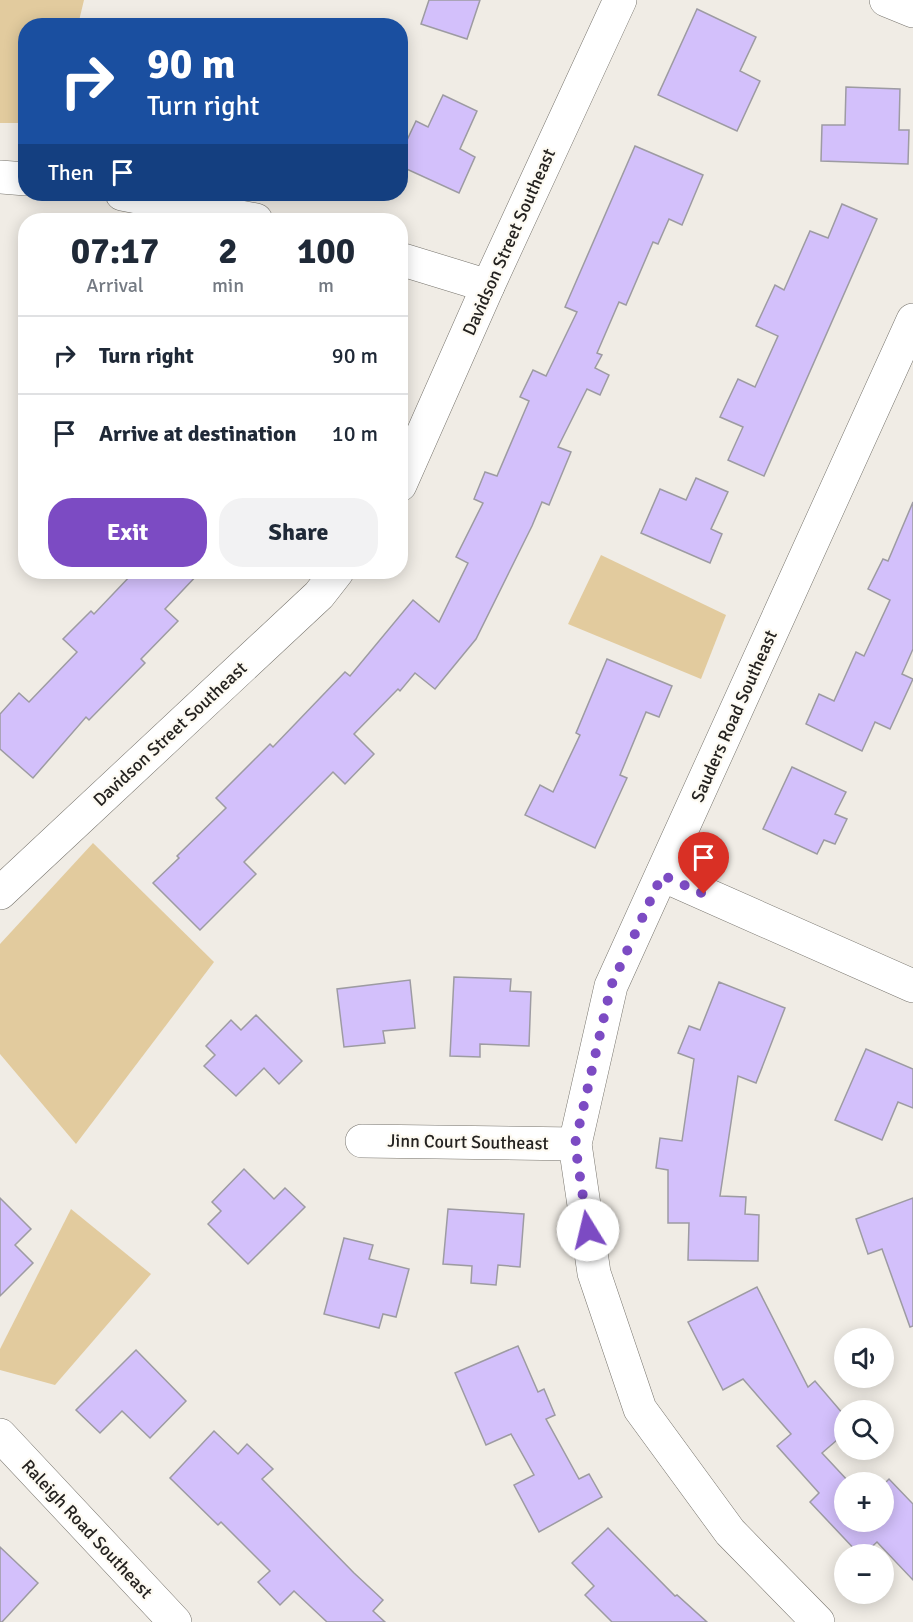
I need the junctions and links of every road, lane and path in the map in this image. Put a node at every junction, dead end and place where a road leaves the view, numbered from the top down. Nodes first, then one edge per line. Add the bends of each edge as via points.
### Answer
1 (620, 0) edge
2 (886, 0) edge
3 (913, 11) edge
4 (0, 177) edge
5 (18, 178) edge
6 (158, 201) edge
7 (220, 213) edge
8 (408, 261) edge
9 (488, 286) junction
10 (913, 320) edge
11 (408, 467) edge
12 (332, 579) edge
13 (662, 875) junction
14 (5, 878) edge
15 (913, 986) edge
16 (362, 1141) dead end
17 (575, 1144) junction
18 (1, 1438) edge
19 (175, 1622) edge
20 (818, 1622) edge

1 - 9 street, Davidson Street Southeast
2 - 3 street
4 - 5 street
6 - 7 street
8 - 9 street
9 - 11 street, Davidson Street Southeast
10 - 13 street, Sauders Road Southeast
12 - 14 street, Davidson Street Southeast via 319,595
13 - 15 street
13 - 17 street, Sauders Road Southeast via 611,986
16 - 17 street, Jinn Court Southeast
17 - 20 street, Sauders Road Southeast via 594,1273 640,1409 730,1532
18 - 19 street, Raleigh Road Southeast

